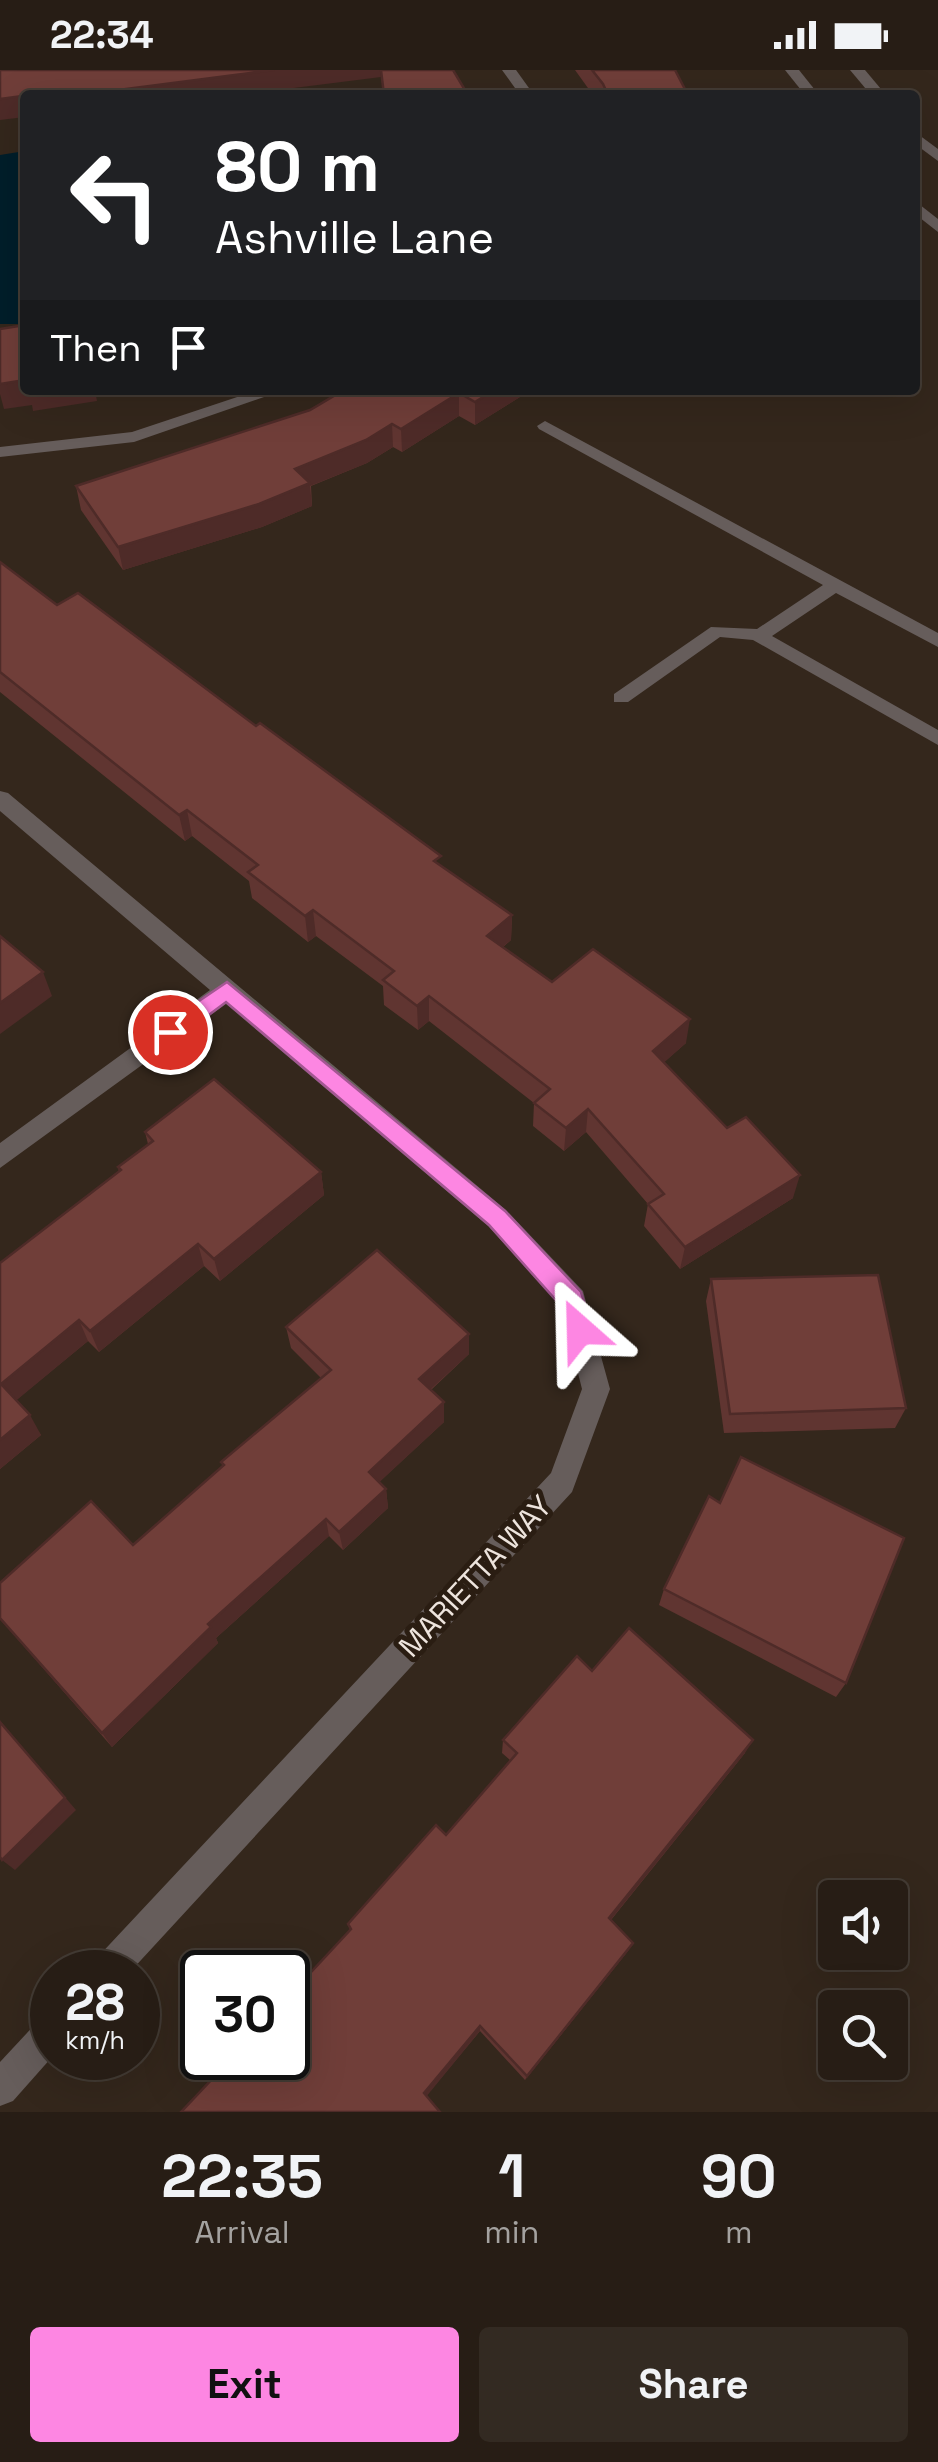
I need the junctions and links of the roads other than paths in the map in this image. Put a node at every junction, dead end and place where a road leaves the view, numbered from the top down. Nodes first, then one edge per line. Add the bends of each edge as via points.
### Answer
1 (792, 70) edge
2 (857, 70) edge
3 (808, 90) edge
4 (875, 90) edge
5 (260, 395) edge
6 (545, 426) dead end
7 (0, 452) edge
8 (834, 584) junction
9 (761, 634) junction
10 (938, 641) edge
11 (621, 698) dead end
12 (938, 738) edge
13 (0, 800) edge
14 (227, 990) junction
15 (0, 1157) edge
16 (127, 1950) edge
17 (30, 2055) edge
18 (0, 2088) edge

1 - 3 street
2 - 4 street
5 - 7 street via 134,436
6 - 8 lane
8 - 9 lane
8 - 10 lane
9 - 11 lane via 717,631
9 - 12 lane
13 - 14 street, MARIETTA WAY
14 - 15 street
14 - 16 street, MARIETTA WAY via 497,1218 572,1300 596,1389 562,1482
17 - 18 street

